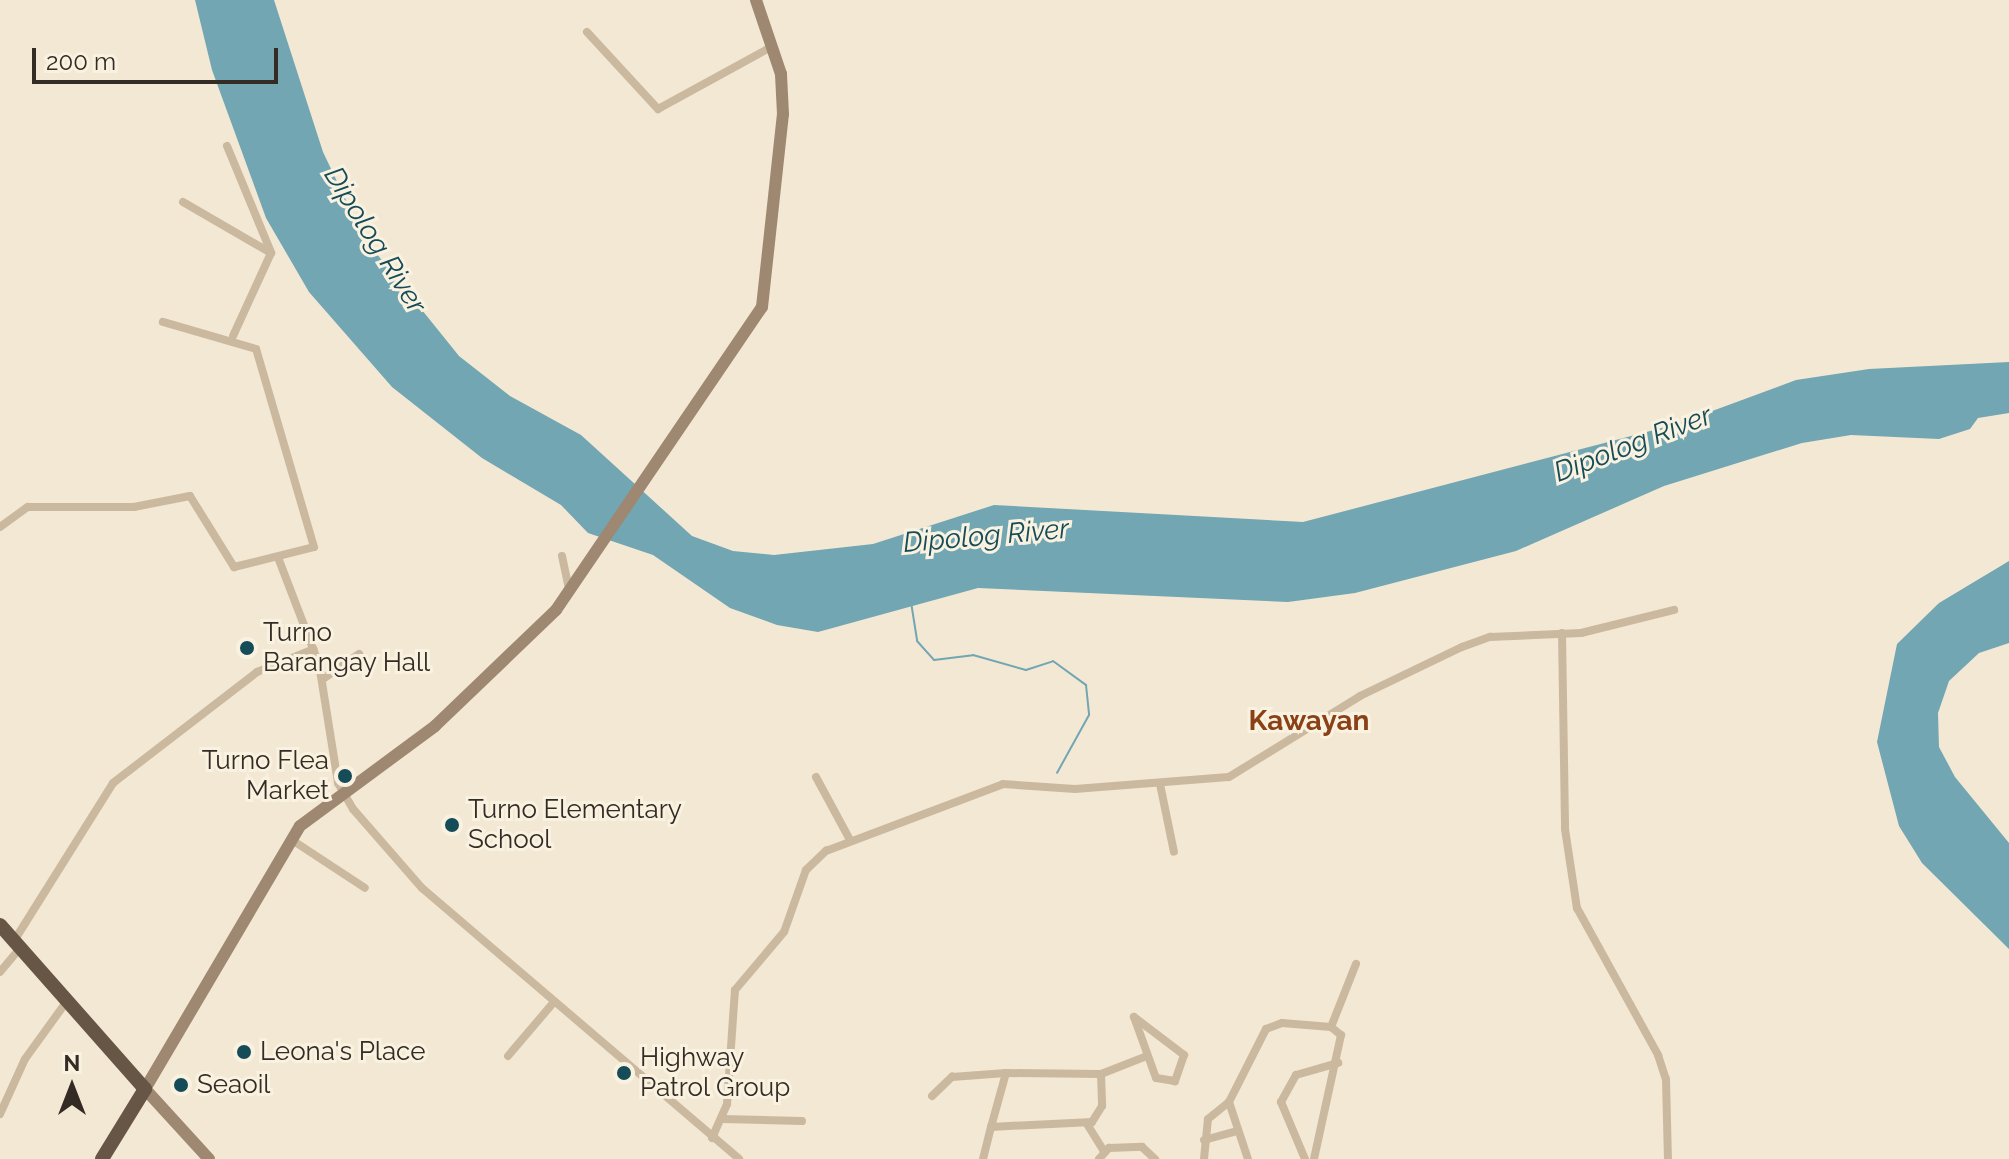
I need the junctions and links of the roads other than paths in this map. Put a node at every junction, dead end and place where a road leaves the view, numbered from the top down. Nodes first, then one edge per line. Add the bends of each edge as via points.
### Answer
1 (756, 0) edge
2 (587, 32) dead end
3 (774, 45) junction
4 (227, 146) dead end
5 (183, 202) dead end
6 (271, 253) junction
7 (163, 322) dead end
8 (233, 336) junction
9 (0, 527) edge
10 (562, 556) dead end
11 (279, 560) junction
12 (570, 595) junction
13 (1674, 610) dead end
14 (1562, 633) junction
15 (314, 649) junction
16 (359, 654) dead end
17 (323, 679) junction
18 (816, 777) dead end
19 (1160, 784) junction
20 (341, 793) junction
21 (292, 840) junction
22 (850, 840) junction
23 (1174, 852) dead end
24 (365, 888) dead end
25 (0, 925) edge
26 (17, 945) junction
27 (1356, 964) dead end
28 (0, 972) edge
29 (67, 1001) junction
30 (554, 1002) junction
31 (1331, 1027) junction
32 (508, 1056) dead end
33 (1147, 1056) junction
34 (1338, 1063) junction
35 (1006, 1073) junction
36 (1101, 1074) junction
37 (145, 1089) junction
38 (932, 1096) dead end
39 (1229, 1102) junction
40 (0, 1114) edge
41 (723, 1119) junction
42 (802, 1121) dead end
43 (1087, 1124) junction
44 (991, 1127) junction
45 (1234, 1132) junction
46 (712, 1138) junction
47 (1204, 1140) junction
48 (1101, 1155) edge
49 (102, 1159) edge
50 (209, 1159) edge
51 (739, 1159) edge
52 (983, 1159) edge
53 (1155, 1159) edge
54 (1204, 1159) edge
55 (1248, 1159) edge
56 (1305, 1159) edge
57 (1314, 1159) edge
58 (1668, 1159) edge

1 - 3 main road
2 - 3 street via 658,109
3 - 12 main road via 783,114 771,273 742,340
4 - 6 street
5 - 6 street
6 - 8 street
7 - 8 street
8 - 11 street via 256,349 315,537 310,551
9 - 11 street via 28,507 134,507 190,496 229,565
10 - 12 street
11 - 15 street
12 - 20 main road via 435,726
13 - 14 street
14 - 19 street via 1476,642 1360,696 1229,777
14 - 58 street via 1565,829 1577,908 1658,1055
15 - 17 street
15 - 26 street via 257,672 113,783
16 - 17 street
17 - 20 street
18 - 22 street
19 - 22 street via 1075,789 1003,784
19 - 23 street
20 - 21 main road
20 - 30 street via 422,888
21 - 24 street
21 - 37 main road
22 - 41 street via 812,860 784,932 735,990
25 - 26 highway
26 - 28 street
26 - 29 highway
27 - 31 street
29 - 37 highway
29 - 40 street via 25,1059
30 - 32 street
30 - 46 street
31 - 34 street via 1341,1035
31 - 39 street via 1282,1023 1266,1029
33 - 33 street via 1134,1020 1134,1017 1184,1055 1186,1067 1163,1083
33 - 36 street
34 - 56 street via 1296,1075 1281,1102
34 - 57 street
35 - 36 street
35 - 38 street via 952,1077
35 - 44 street
36 - 43 street via 1102,1106
37 - 49 highway
37 - 50 main road
39 - 45 street
39 - 47 street via 1208,1119
41 - 42 street
41 - 46 street
43 - 44 street
43 - 48 street
44 - 52 street
45 - 47 street
45 - 55 street
46 - 51 street
47 - 54 street
48 - 53 street via 1142,1147

